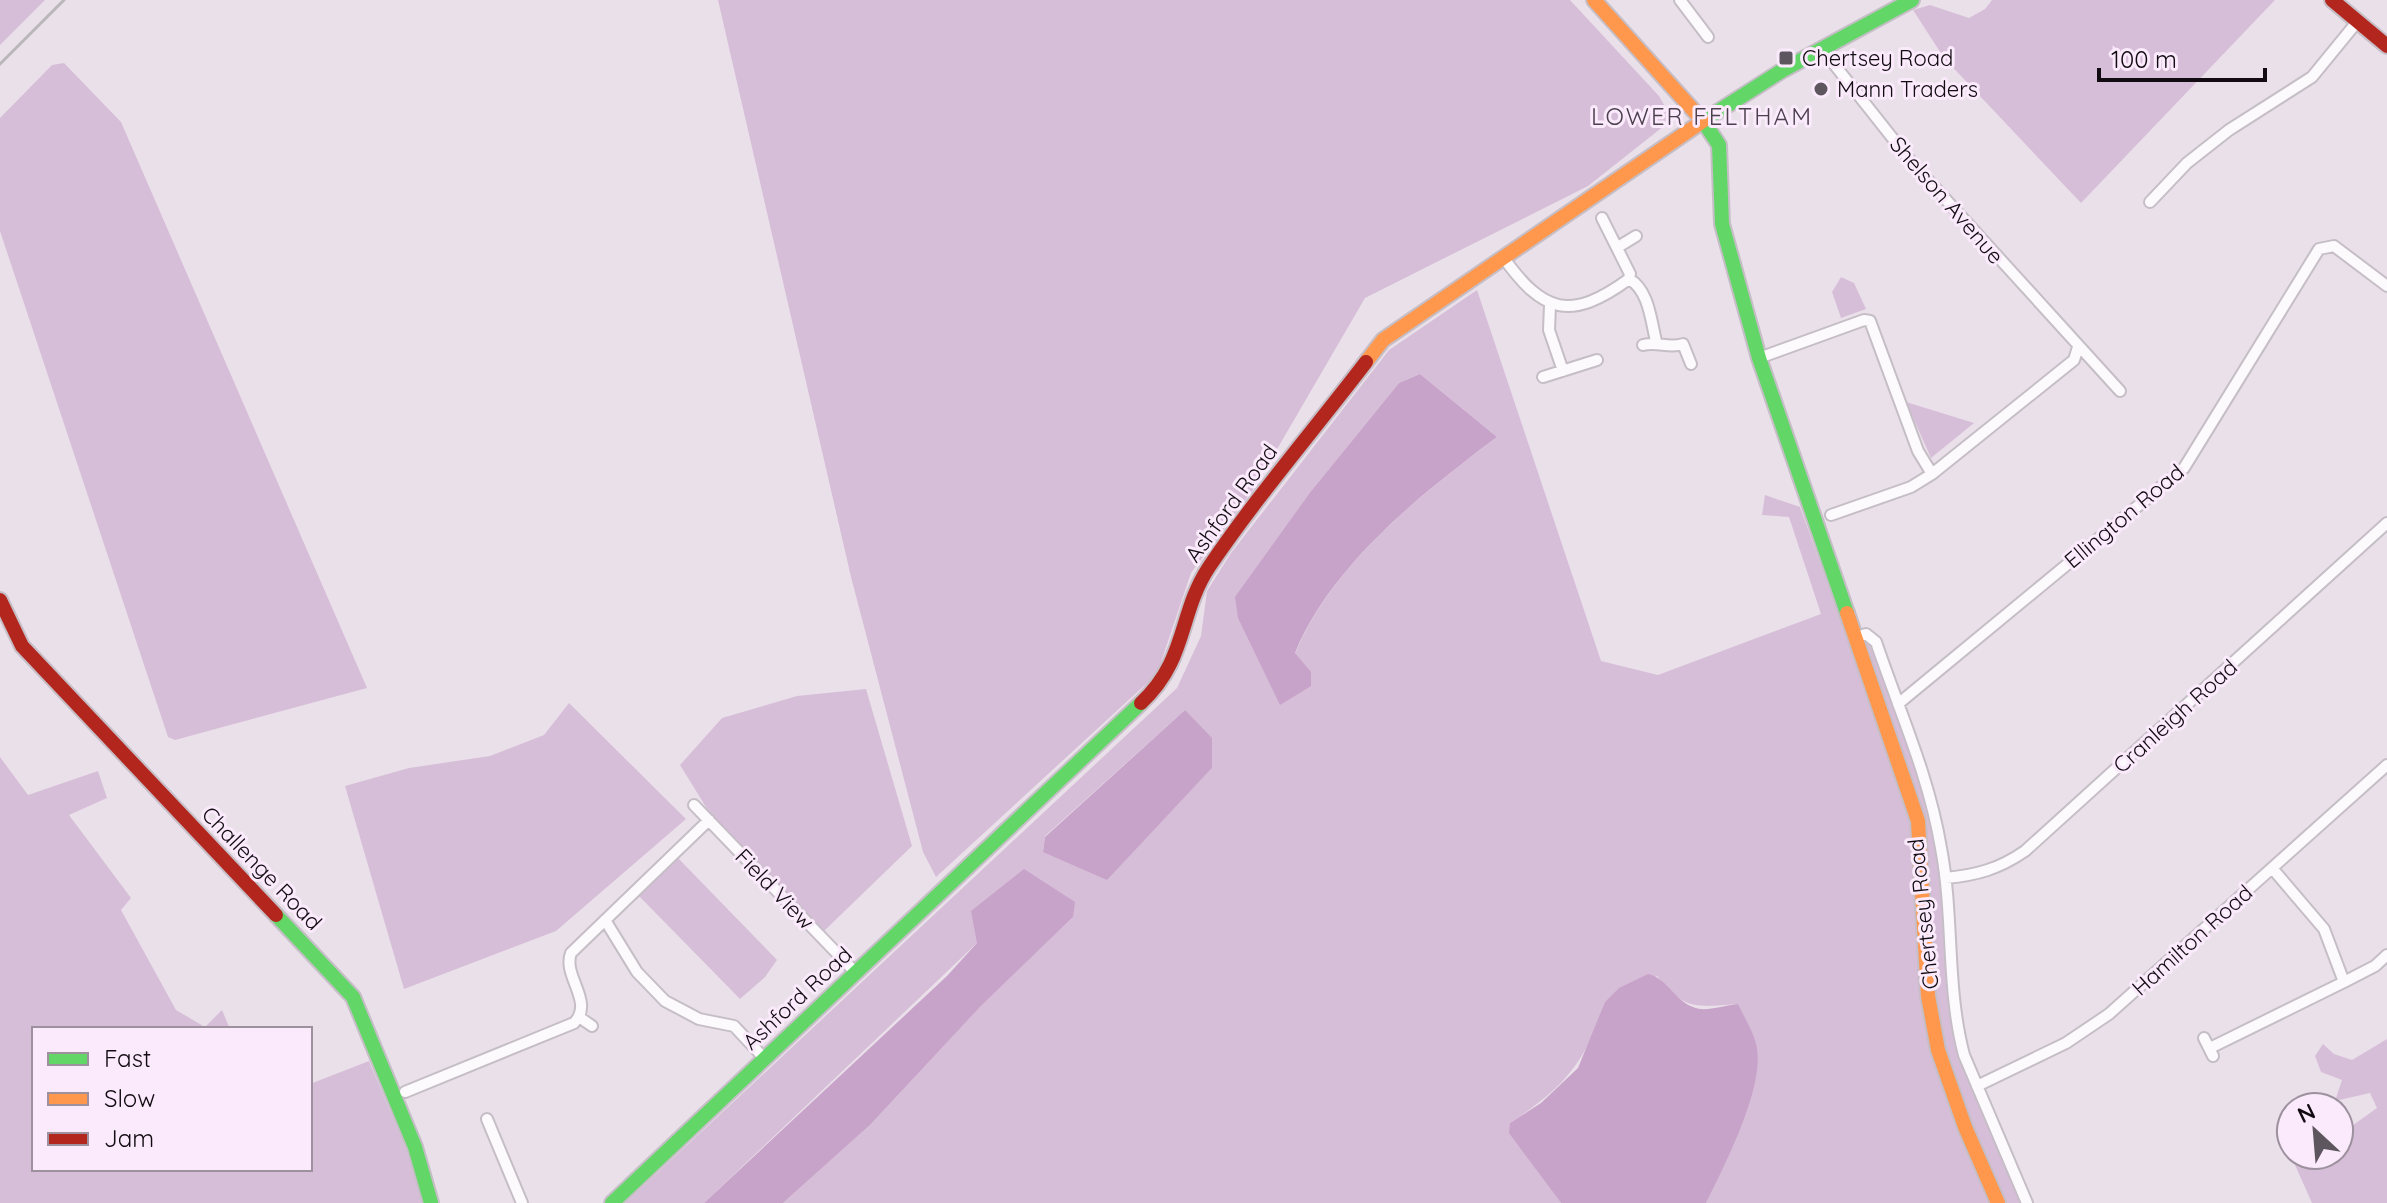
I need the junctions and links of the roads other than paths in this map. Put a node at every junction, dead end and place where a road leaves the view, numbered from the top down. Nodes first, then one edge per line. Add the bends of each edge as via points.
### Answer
1 (1594, 0) edge
2 (1912, 0) edge
3 (2332, 0) edge
4 (1683, 1) edge
5 (2357, 22) junction
6 (1708, 37) dead end
7 (2387, 46) edge
8 (1822, 49) junction
9 (1703, 121) junction
10 (2150, 202) dead end
11 (1602, 218) dead end
12 (1636, 236) dead end
13 (1618, 247) junction
14 (1503, 257) junction
15 (1629, 279) junction
16 (2387, 286) edge
17 (1550, 305) junction
18 (1656, 341) junction
19 (1643, 345) dead end
20 (2078, 347) junction
21 (1759, 358) junction
22 (1597, 360) dead end
23 (1691, 364) dead end
24 (1563, 371) junction
25 (1543, 377) dead end
26 (2120, 391) dead end
27 (1932, 474) junction
28 (1831, 515) dead end
29 (2387, 523) edge
30 (0, 600) edge
31 (1855, 637) junction
32 (1898, 704) junction
33 (2387, 765) edge
34 (694, 805) dead end
35 (709, 820) junction
36 (2272, 868) junction
37 (1946, 878) junction
38 (605, 920) junction
39 (2387, 955) edge
40 (856, 973) junction
41 (2344, 982) junction
42 (579, 1017) junction
43 (592, 1026) dead end
44 (2209, 1047) dead end
45 (765, 1059) junction
46 (1977, 1086) junction
47 (405, 1092) dead end
48 (487, 1119) dead end
49 (431, 1203) edge
50 (522, 1203) edge
51 (612, 1203) edge
52 (1998, 1203) edge
53 (2027, 1203) edge

1 - 9 main road, Chertsey Road
2 - 8 main road, Ashford Road
3 - 5 main road
4 - 6 street
5 - 7 main road
5 - 10 street via 2312,77 2229,130
8 - 9 main road, Ashford Road
8 - 20 street, Shelson Avenue via 1909,159
9 - 14 main road, Ashford Road
9 - 21 main road, Chertsey Road via 1719,145 1722,224
11 - 13 street
12 - 13 street
13 - 15 street via 1629,265
14 - 17 street via 1525,287
14 - 40 main road, Ashford Road via 1383,340 1208,569 1175,662 1162,682
15 - 17 street via 1582,303
15 - 18 street via 1643,294
16 - 32 street, Ellington Road via 2334,246 2312,255 2184,468
17 - 24 street via 1549,330
18 - 19 street
18 - 23 street via 1683,344
20 - 26 street, Shelson Avenue
20 - 27 street via 2074,360
21 - 27 street via 1870,321 1918,451
21 - 31 main road, Chertsey Road
22 - 24 street
24 - 25 street
27 - 28 street via 1911,487
29 - 37 street, Cranleigh Road via 2025,851 2002,867
30 - 49 main road, Challenge Road via 22,646 353,997 415,1147
31 - 32 street, Chertsey Road via 1872,636
31 - 52 main road, Chertsey Road via 1918,816 1928,997 1946,1085
32 - 37 street, Chertsey Road via 1923,772
33 - 36 street, Hamilton Road
34 - 35 street, Field View
35 - 38 street
35 - 40 street, Field View
36 - 41 street via 2324,929
36 - 46 street, Hamilton Road via 2109,1014 2066,1043
37 - 46 street, Chertsey Road via 1955,1013
38 - 42 street via 568,959 581,1001
38 - 45 street via 637,972 665,1001 699,1019 734,1026
39 - 41 street
40 - 45 main road, Ashford Road
41 - 44 street
42 - 43 street
42 - 47 street
45 - 51 main road, Ashford Road
46 - 53 street, Chertsey Road
48 - 50 street

